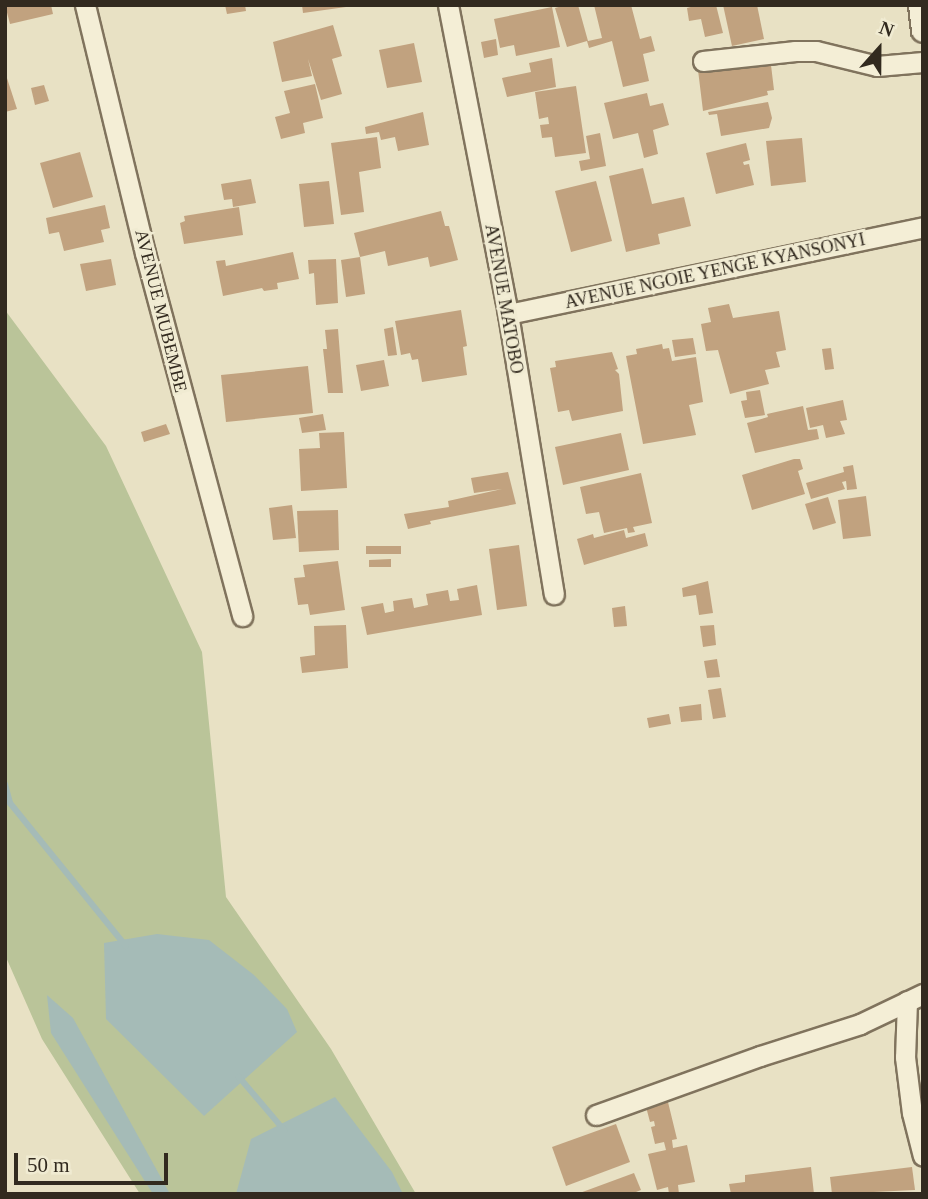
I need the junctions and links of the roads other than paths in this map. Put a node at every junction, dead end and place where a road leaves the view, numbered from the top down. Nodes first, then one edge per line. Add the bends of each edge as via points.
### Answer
1 (85, 5) edge
2 (448, 5) edge
3 (920, 5) edge
4 (923, 30) edge
5 (703, 61) dead end
6 (923, 62) edge
7 (923, 227) edge
8 (508, 314) junction
9 (554, 594) dead end
10 (242, 616) dead end
11 (915, 997) edge
12 (596, 1115) dead end
13 (923, 1156) edge

1 - 10 street, AVENUE MUBEMBE via 145,253
2 - 8 street, AVENUE MATOBO
3 - 4 street
5 - 6 street via 805,51 877,66
7 - 8 street, AVENUE NGOIE YENGE KYANSONYI
8 - 9 street, AVENUE MATOBO
11 - 12 street via 860,1024
11 - 13 street via 905,1057

